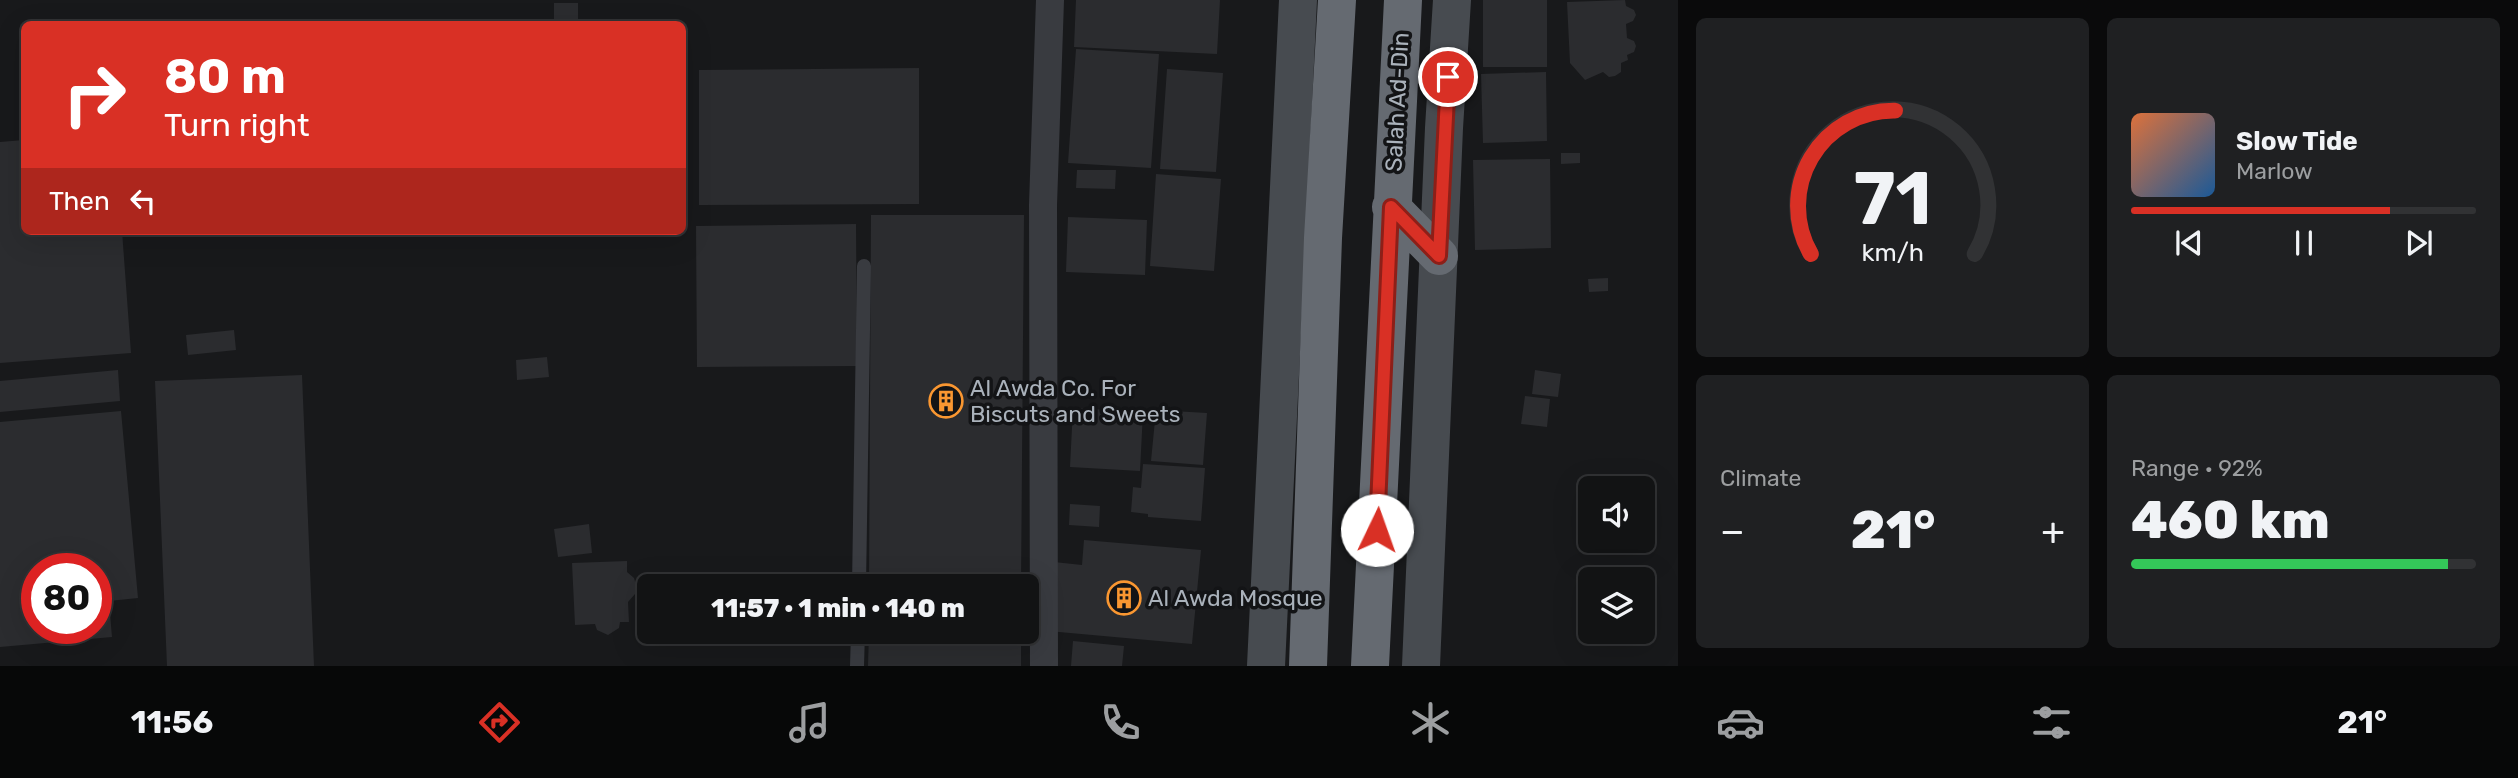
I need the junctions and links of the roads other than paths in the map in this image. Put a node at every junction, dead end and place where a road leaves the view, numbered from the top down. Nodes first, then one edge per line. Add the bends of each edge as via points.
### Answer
1 (1050, 0) edge
2 (1298, 0) edge
3 (1337, 0) edge
4 (1403, 0) edge
5 (1452, 0) edge
6 (1391, 207) junction
7 (1439, 256) junction
8 (864, 266) dead end
9 (859, 574) edge
10 (858, 644) edge
11 (857, 666) edge
12 (1044, 666) edge
13 (1266, 666) edge
14 (1308, 666) edge
15 (1370, 666) edge
16 (1421, 666) edge

1 - 12 street via 1043,205
2 - 13 main road
3 - 14 highway
4 - 6 highway, Salah Ad-Din
5 - 7 main road
6 - 7 highway
6 - 15 highway, Salah Ad-Din
7 - 16 main road
8 - 9 lane
10 - 11 lane

